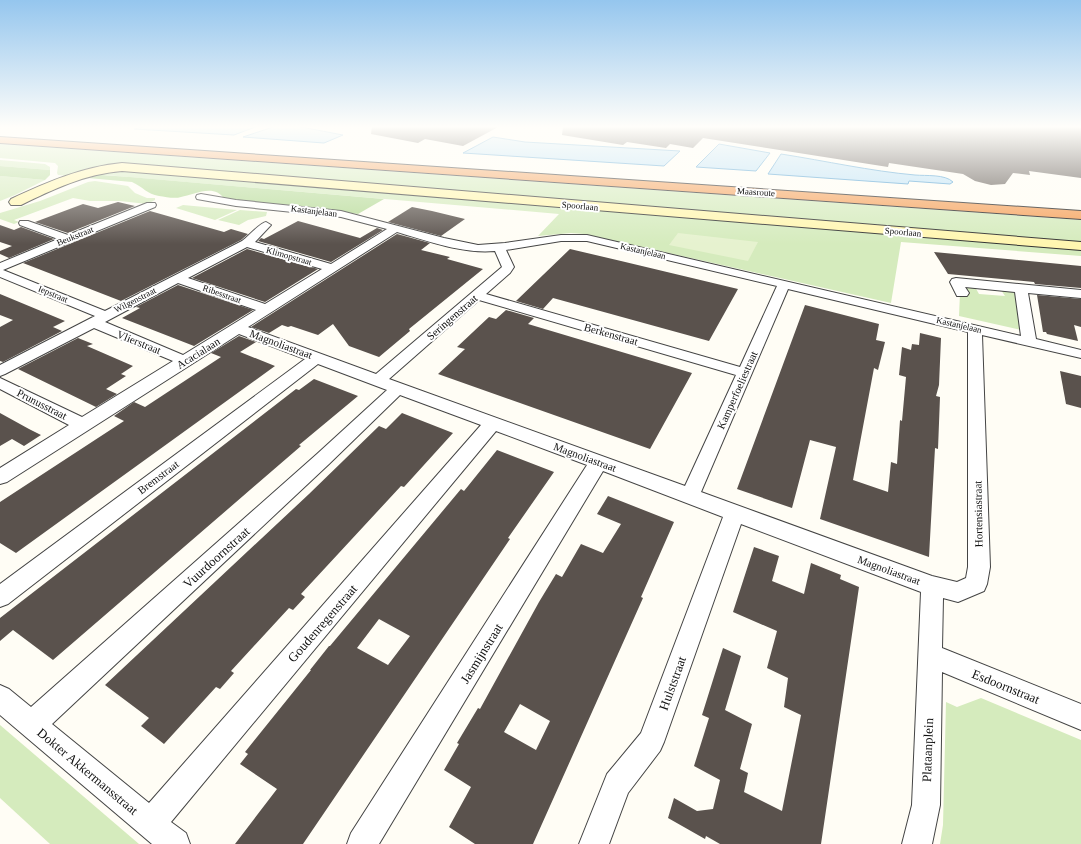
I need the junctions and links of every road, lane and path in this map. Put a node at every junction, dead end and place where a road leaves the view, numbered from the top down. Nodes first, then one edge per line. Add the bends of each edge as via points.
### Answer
1 (366, 165) edge
2 (494, 165) edge
3 (201, 197) dead end
4 (11, 204) dead end
5 (150, 204) dead end
6 (1081, 205) edge
7 (1081, 215) edge
8 (24, 223) dead end
9 (266, 224) dead end
10 (396, 228) junction
11 (68, 239) junction
12 (246, 243) junction
13 (1081, 246) edge
14 (499, 248) junction
15 (0, 268) edge
16 (332, 268) junction
17 (0, 273) edge
18 (177, 279) junction
19 (784, 284) junction
20 (1021, 288) junction
21 (962, 293) dead end
22 (1081, 294) edge
23 (476, 296) junction
24 (267, 309) junction
25 (99, 319) junction
26 (237, 328) junction
27 (975, 329) junction
28 (1029, 342) junction
29 (1081, 354) edge
30 (317, 358) junction
31 (185, 361) junction
32 (0, 371) edge
33 (745, 373) junction
34 (378, 380) junction
35 (0, 382) edge
36 (398, 388) junction
37 (493, 423) junction
38 (83, 425) junction
39 (599, 462) junction
40 (0, 477) edge
41 (690, 496) junction
42 (735, 512) junction
43 (932, 586) junction
44 (0, 597) edge
45 (930, 655) junction
46 (0, 698) edge
47 (1081, 716) edge
48 (32, 724) junction
49 (150, 824) junction
50 (175, 844) edge
51 (362, 844) edge
52 (594, 844) edge
53 (917, 844) edge

1 - 7 highway, Maasroute
2 - 6 highway, Maasroute
3 - 10 street, Kastanjelaan via 229,203 329,212
4 - 13 main road, Spoorlaan via 48,192 81,175 99,169 122,167
5 - 11 street, Beukstraat
8 - 11 street
9 - 12 street, Wilgenstraat
10 - 14 street, Kastanjelaan via 469,246
10 - 16 street, Acacialaan
11 - 15 street, Beukstraat
12 - 16 street, Klimopstraat
12 - 18 street, Wilgenstraat
14 - 19 street, Kastanjelaan via 577,237
14 - 23 street, Seringenstraat via 508,267
16 - 24 street, Acacialaan
17 - 25 street, Iepstraat
18 - 24 street, Ribesstraat
18 - 25 street, Wilgenstraat
19 - 27 street, Kastanjelaan
19 - 33 street, Kamperfoeliestraat
20 - 21 street via 956,282
20 - 22 street
20 - 28 street
23 - 33 street, Berkenstraat
23 - 34 street, Seringenstraat
24 - 26 street, Acacialaan
25 - 31 street, Vlierstraat
25 - 32 street, Wilgenstraat
26 - 30 street, Magnoliastraat
26 - 31 street, Acacialaan
27 - 28 street, Kastanjelaan
27 - 43 street, Hortensiastraat via 980,567 976,584 958,592
28 - 29 street, Kastanjelaan
30 - 34 street, Magnoliastraat
30 - 44 street, Bremstraat
31 - 38 street, Acacialaan
33 - 41 street, Kamperfoeliestraat
34 - 36 street, Magnoliastraat
35 - 38 street, Prunusstraat
36 - 37 street, Magnoliastraat
36 - 48 street, Vuurdoornstraat
37 - 39 street, Magnoliastraat
37 - 49 street, Goudenregenstraat
38 - 40 street, Acacialaan
39 - 41 street, Magnoliastraat
39 - 51 street, Jasmijnstraat
41 - 42 street, Magnoliastraat
42 - 43 street, Magnoliastraat
42 - 52 street, Hulststraat via 651,742 617,784
43 - 45 street
45 - 47 street, Esdoornstraat
45 - 53 street, Plataanplein via 926,805
46 - 48 street, Dokter Akkermansstraat
48 - 49 street, Dokter Akkermansstraat
49 - 50 street, Dokter Akkermansstraat

